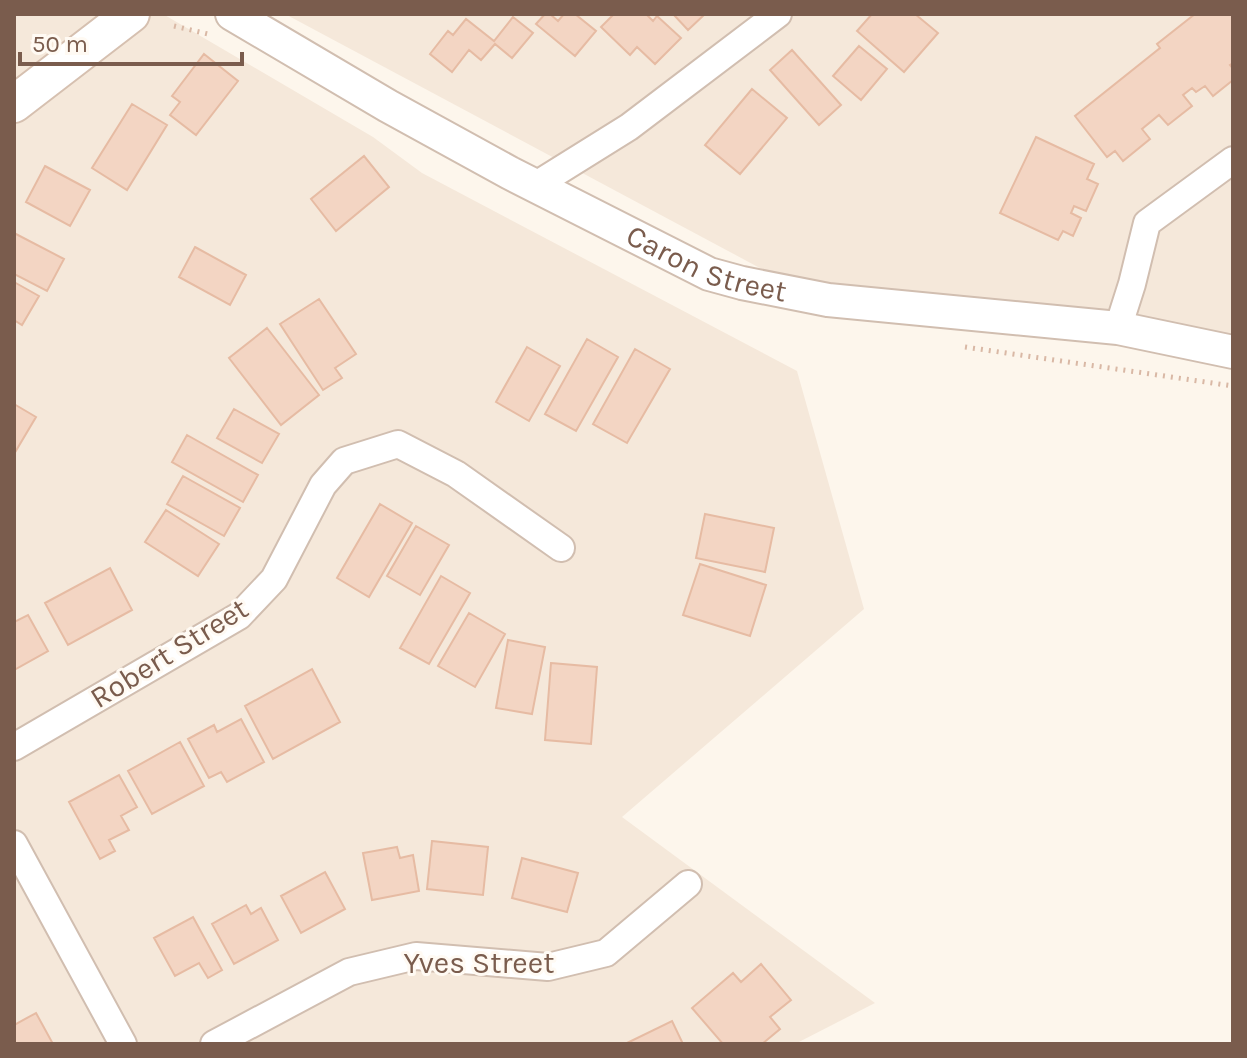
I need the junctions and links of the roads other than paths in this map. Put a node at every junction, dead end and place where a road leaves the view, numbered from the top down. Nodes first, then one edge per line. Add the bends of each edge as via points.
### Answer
1 (131, 14) edge
2 (232, 14) edge
3 (778, 14) edge
4 (14, 104) edge
5 (1233, 160) edge
6 (536, 185) junction
7 (1118, 328) junction
8 (1233, 352) edge
9 (561, 548) dead end
10 (14, 747) edge
11 (14, 844) edge
12 (688, 884) dead end
13 (123, 1044) edge
14 (214, 1044) edge

1 - 4 main road
2 - 6 street, Caron Street
3 - 6 street via 629,127
5 - 7 street via 1147,223
6 - 7 street, Caron Street via 694,267 734,281 828,300
7 - 8 street, Caron Street
9 - 10 street, Robert Street via 456,474 398,444 344,461 323,485 274,579 239,616
11 - 13 street
12 - 14 street, Yves Street via 606,953 548,967 416,956 349,972

